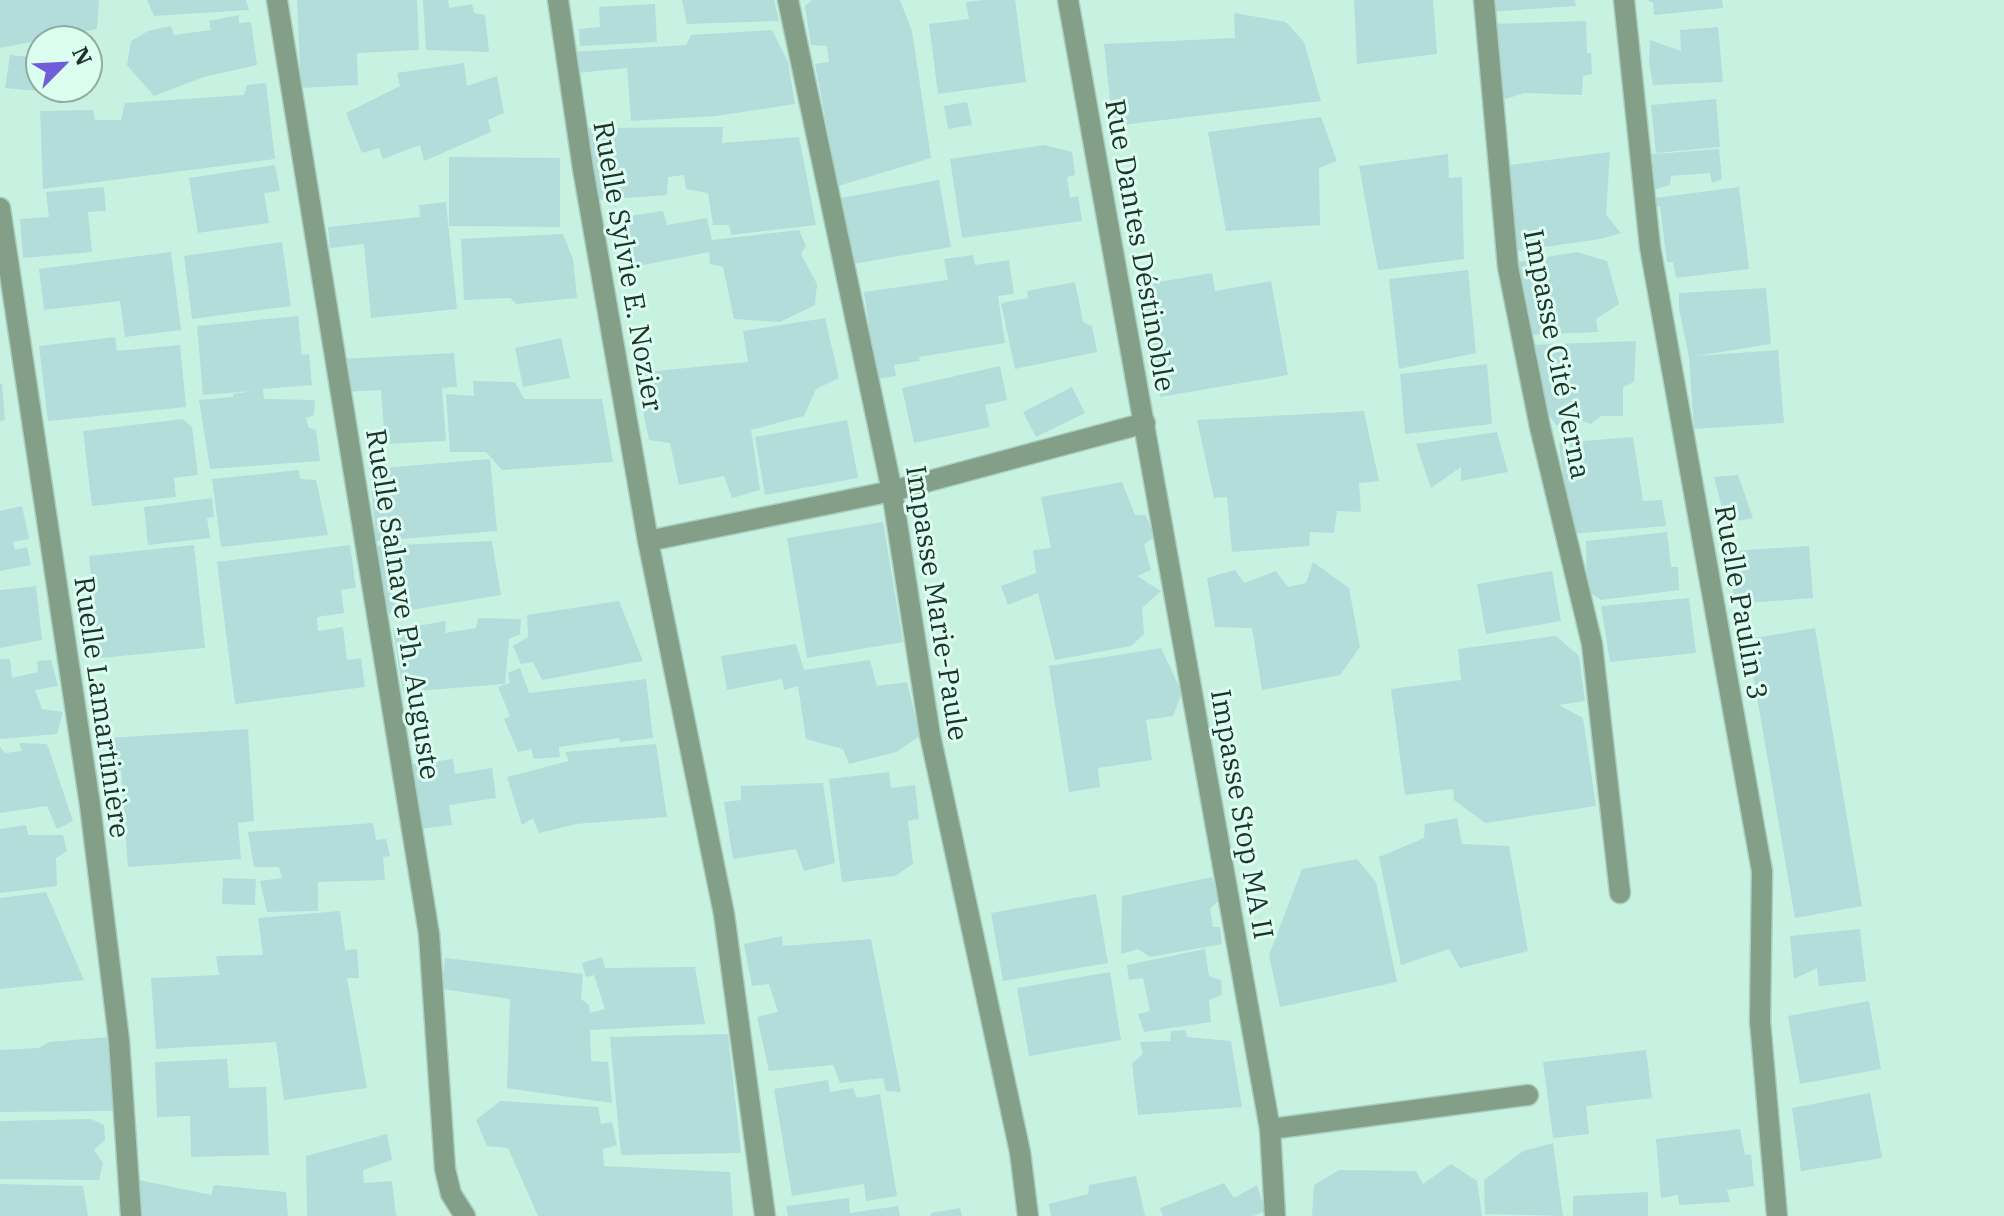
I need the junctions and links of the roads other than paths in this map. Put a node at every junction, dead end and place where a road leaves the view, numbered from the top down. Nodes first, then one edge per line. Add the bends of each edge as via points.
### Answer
1 (277, 0) edge
2 (558, 0) edge
3 (788, 0) edge
4 (1068, 0) edge
5 (1484, 0) edge
6 (1624, 0) edge
7 (0, 208) edge
8 (1145, 423) junction
9 (892, 491) junction
10 (648, 541) junction
11 (1620, 893) dead end
12 (1528, 1095) dead end
13 (1270, 1129) junction
14 (131, 1216) edge
15 (465, 1216) edge
16 (765, 1216) edge
17 (1028, 1216) edge
18 (1275, 1216) edge
19 (1777, 1216) edge

1 - 15 street, Ruelle Salnave Ph. Auguste via 429,934 445,1169 451,1194
2 - 10 street, Ruelle Sylvie E. Nozier
3 - 9 street, Impasse Marie-Paule
4 - 8 street, Rue Dantes Déstinoble
5 - 11 street, Impasse Cité Verna via 1508,267 1592,644
6 - 19 street, Ruelle Paulin 3 via 1650,247 1762,871 1760,1021
7 - 14 street, Ruelle Lamartinière via 90,805 119,1040
8 - 9 street, Rue Dantes Déstinoble
8 - 13 street, Impasse Stop MA II
9 - 10 street, Rue Dantes Déstinoble
9 - 17 street, Impasse Marie-Paule via 930,735 1020,1152
10 - 16 street, Ruelle Sylvie E. Nozier via 724,914
12 - 13 street
13 - 18 street, Impasse Stop MA II

